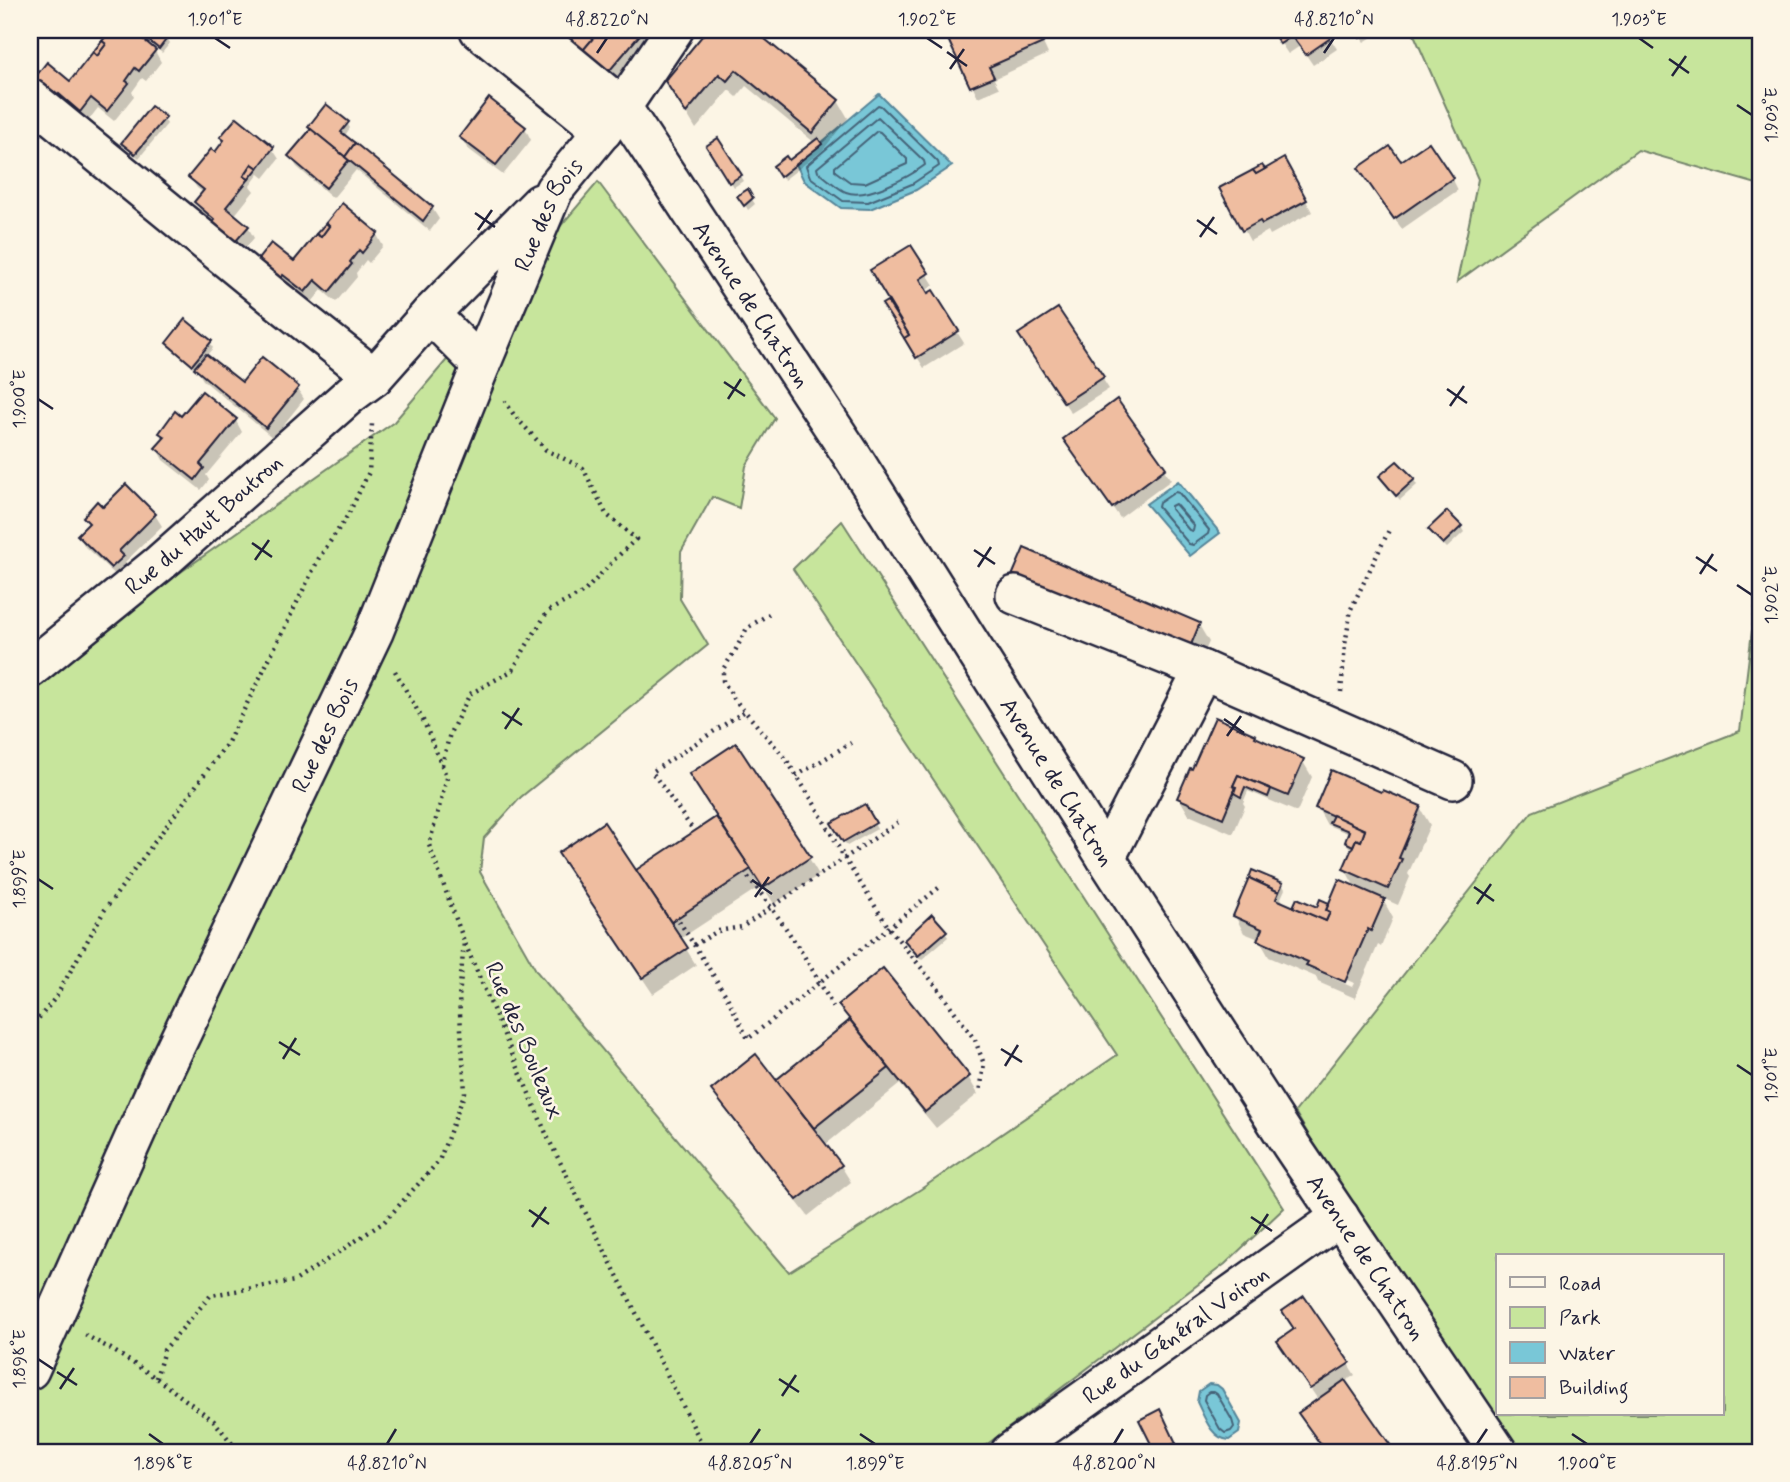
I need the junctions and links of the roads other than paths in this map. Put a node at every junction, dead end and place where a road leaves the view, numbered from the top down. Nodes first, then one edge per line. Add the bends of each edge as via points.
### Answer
1 (479, 30) edge
2 (529, 30) edge
3 (674, 30) edge
4 (30, 98) edge
5 (612, 119) junction
6 (554, 190) junction
7 (430, 314) junction
8 (481, 365) junction
9 (368, 381) junction
10 (1015, 595) dead end
11 (30, 669) edge
12 (1203, 670) junction
13 (1454, 780) dead end
14 (1106, 858) junction
15 (1340, 1217) junction
16 (30, 1370) edge
17 (1010, 1452) edge
18 (1498, 1452) edge

1 - 5 street
2 - 5 street
3 - 5 street, Rue des Bois
4 - 9 street
5 - 6 street, Rue des Bois
5 - 14 street, Avenue de Chatron via 843,442
6 - 7 street, Rue du Haut Boutron
6 - 8 street, Rue des Bois
7 - 8 street
7 - 9 street, Rue du Haut Boutron
8 - 16 street, Rue des Bois via 374,632 162,1075
9 - 11 street, Rue du Haut Boutron via 159,564
10 - 12 street
12 - 13 street
12 - 14 street
14 - 15 street, Avenue de Chatron
15 - 17 street, Rue du Général Voiron
15 - 18 street, Avenue de Chatron

